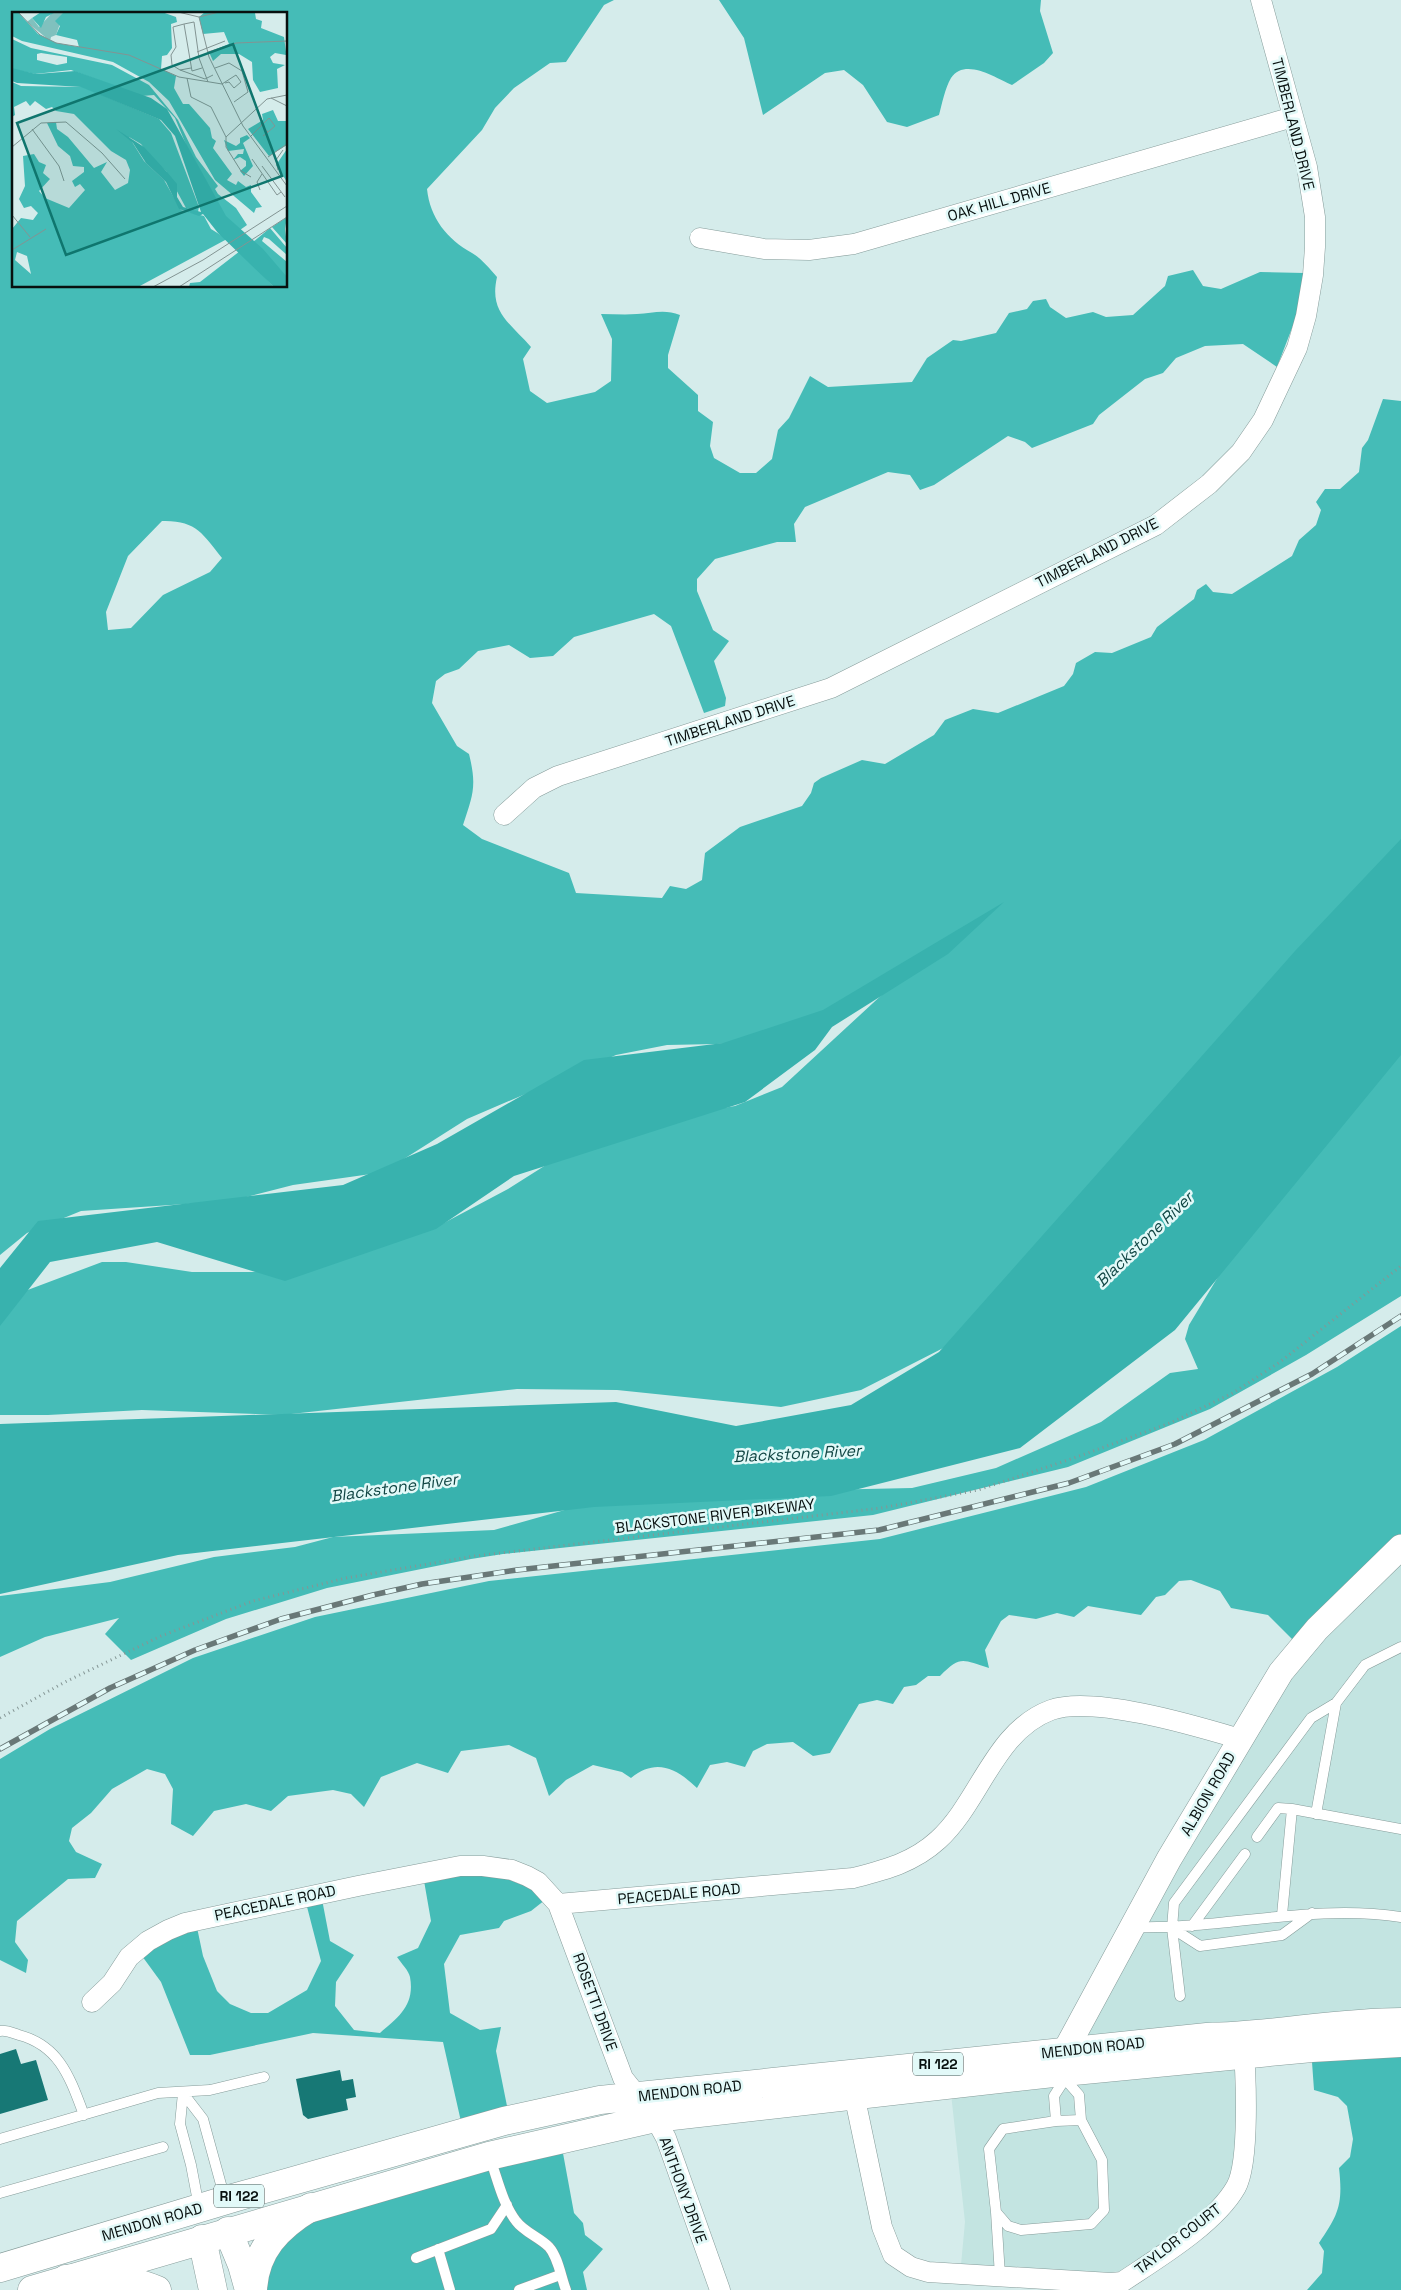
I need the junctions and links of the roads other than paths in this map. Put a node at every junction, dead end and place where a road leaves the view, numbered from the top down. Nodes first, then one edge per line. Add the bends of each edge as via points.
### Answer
1 (1261, 0) edge
2 (1293, 117) junction
3 (700, 238) dead end
4 (504, 815) dead end
5 (1401, 1547) edge
6 (1401, 1647) edge
7 (1336, 1702) junction
8 (1240, 1738) junction
9 (1292, 1809) junction
10 (1316, 1814) junction
11 (1401, 1829) edge
12 (1258, 1837) dead end
13 (1244, 1854) dead end
14 (558, 1904) junction
15 (1312, 1913) junction
16 (1282, 1915) junction
17 (1401, 1917) edge
18 (1192, 1926) junction
19 (1132, 1927) junction
20 (1172, 1928) junction
21 (1180, 1996) dead end
22 (92, 2002) dead end
23 (1401, 2022) edge
24 (0, 2030) edge
25 (1401, 2043) edge
26 (1243, 2045) junction
27 (1065, 2067) junction
28 (264, 2077) dead end
29 (182, 2093) junction
30 (854, 2094) junction
31 (637, 2096) junction
32 (84, 2115) junction
33 (655, 2118) junction
34 (1081, 2120) junction
35 (1056, 2121) junction
36 (0, 2139) edge
37 (484, 2142) junction
38 (163, 2147) dead end
39 (0, 2193) edge
40 (225, 2200) junction
41 (507, 2205) junction
42 (311, 2207) junction
43 (199, 2208) junction
44 (996, 2212) junction
45 (228, 2231) junction
46 (202, 2239) junction
47 (438, 2250) junction
48 (416, 2258) dead end
49 (0, 2268) edge
50 (560, 2275) junction
51 (1000, 2276) junction
52 (66, 2279) junction
53 (32, 2290) edge
54 (157, 2290) edge
55 (213, 2290) edge
56 (249, 2290) edge
57 (253, 2290) edge
58 (450, 2290) edge
59 (519, 2290) edge
60 (566, 2290) edge
61 (720, 2290) edge

1 - 2 street, TIMBERLAND DRIVE
2 - 3 street, OAK HILL DRIVE via 854,244 809,250 764,249
2 - 4 street, TIMBERLAND DRIVE via 1307,167 1315,217 1313,275 1306,316 1297,348 1263,420 1241,452 1209,484 1156,525 831,688 558,776 534,788
5 - 8 street, ALBION ROAD via 1317,1629 1281,1672
6 - 7 lane via 1365,1665
7 - 10 lane
7 - 20 lane via 1310,1718 1174,1903
8 - 14 street, PEACEDALE ROAD via 1137,1712 1079,1706 1051,1710 1029,1722 1009,1739 963,1810 939,1840 915,1858 891,1868 853,1878
8 - 19 street, ALBION ROAD
9 - 10 lane
9 - 12 lane via 1278,1808
9 - 16 lane
10 - 11 lane
13 - 18 lane
14 - 22 street, PEACEDALE ROAD via 538,1882 527,1876 512,1870 483,1866 460,1866 348,1888 185,1923 168,1930 148,1940
14 - 31 street, ROSETTI DRIVE via 623,2078
15 - 16 lane
15 - 17 lane
15 - 20 lane via 1282,1935 1200,1946
16 - 18 lane
18 - 20 lane
19 - 20 lane
19 - 27 street, ALBION ROAD
20 - 21 lane
23 - 26 main road, MENDON ROAD / RI 122 via 1367,2022
24 - 32 lane via 32,2038 47,2048 68,2074
25 - 26 main road, MENDON ROAD / RI 122 via 1312,2048
26 - 27 main road, MENDON ROAD / RI 122 via 1207,2037
26 - 51 street, TAYLOR COURT via 1245,2156 1237,2186 1220,2210 1122,2282
27 - 30 main road, MENDON ROAD / RI 122
27 - 31 main road, MENDON ROAD / RI 122
27 - 34 lane via 1079,2095
27 - 35 lane via 1054,2096
28 - 29 lane
29 - 32 lane via 158,2093
29 - 40 lane via 203,2119
29 - 43 lane via 180,2124
30 - 33 main road, MENDON ROAD / RI 122
30 - 51 street, TAYLOR COURT via 882,2227 893,2255 911,2267 928,2272
31 - 33 street, ANTHONY DRIVE
31 - 37 main road, MENDON ROAD / RI 122 via 569,2106
32 - 36 lane
33 - 37 main road, MENDON ROAD / RI 122
33 - 61 street, ANTHONY DRIVE via 666,2138
34 - 35 lane
34 - 44 lane via 1102,2160 1104,2210 1091,2224 1021,2230 1008,2226
35 - 44 lane via 1003,2129 989,2149
37 - 40 main road, MENDON ROAD / RI 122
37 - 41 lane
37 - 42 main road, MENDON ROAD / RI 122
38 - 39 lane
40 - 43 main road, MENDON ROAD / RI 122
40 - 45 main road
41 - 47 lane via 491,2229
41 - 50 lane via 516,2221 548,2246
42 - 45 main road, MENDON ROAD / RI 122
42 - 57 main road via 283,2226 268,2242 256,2266
43 - 46 main road
43 - 49 main road, MENDON ROAD / RI 122
44 - 51 lane
45 - 46 main road, MENDON ROAD / RI 122
45 - 56 main road
46 - 52 main road, MENDON ROAD / RI 122
46 - 55 main road
47 - 48 lane
47 - 58 lane
50 - 59 lane
50 - 60 lane
52 - 53 main road, MENDON ROAD / RI 122
52 - 54 main road via 118,2279

